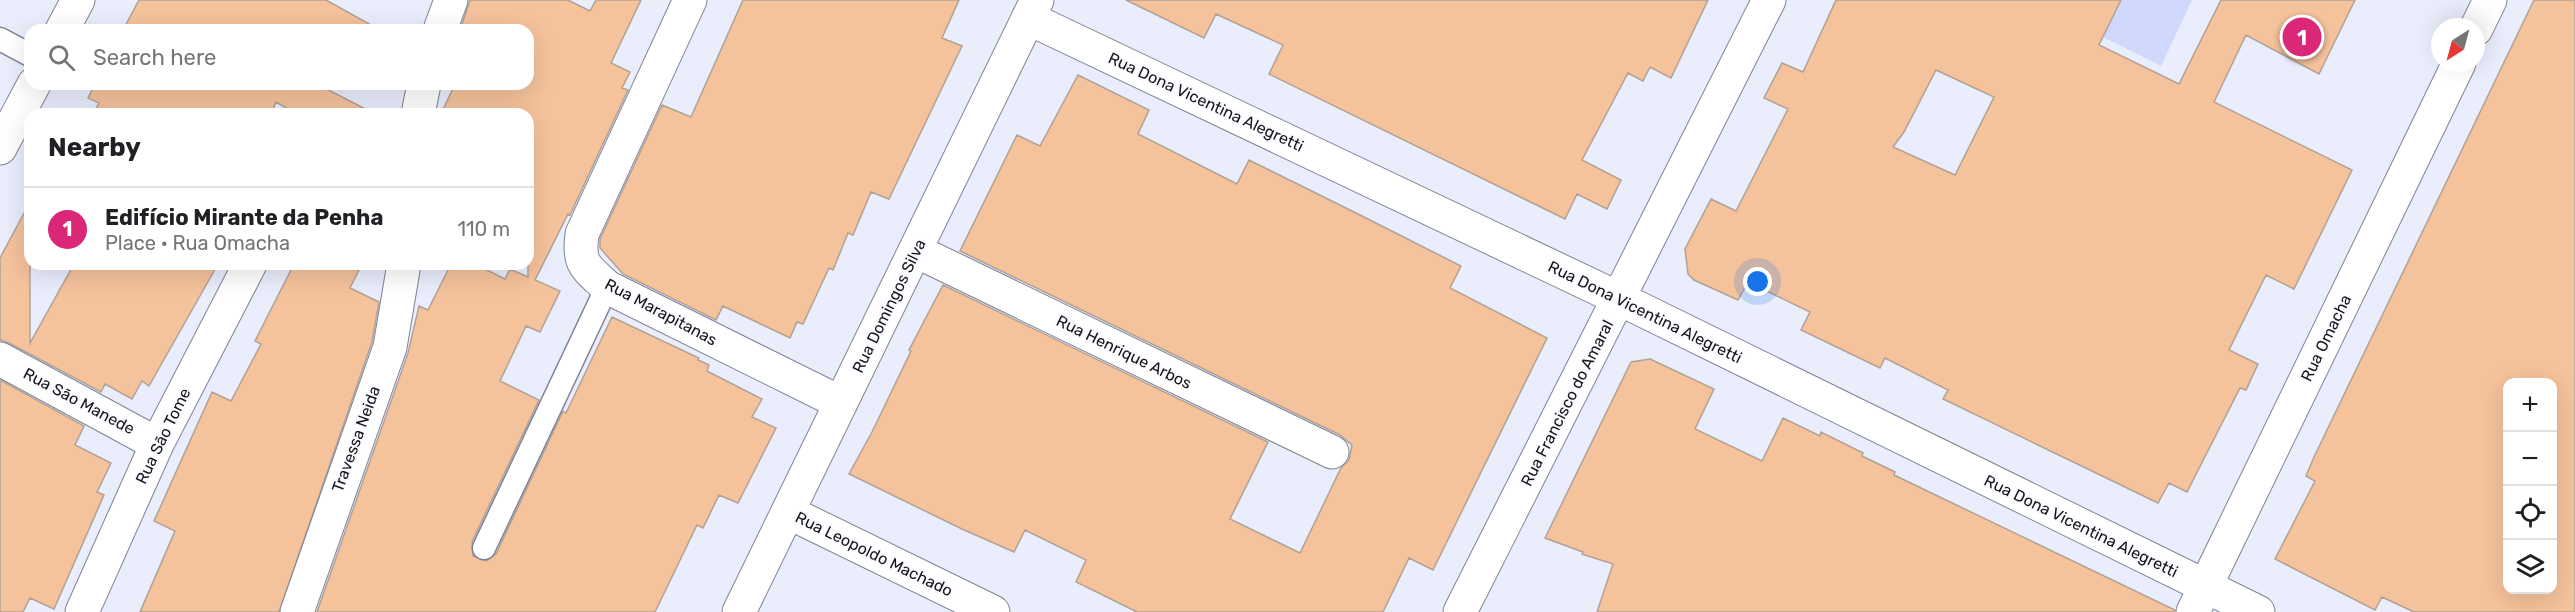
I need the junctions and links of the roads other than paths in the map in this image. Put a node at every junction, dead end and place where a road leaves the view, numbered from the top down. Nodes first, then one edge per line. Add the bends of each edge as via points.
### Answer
1 (78, 0) edge
2 (451, 0) edge
3 (690, 0) edge
4 (1769, 0) edge
5 (2490, 0) edge
6 (1033, 9) edge
7 (2481, 18) edge
8 (65, 24) edge
9 (442, 24) edge
10 (0, 39) edge
11 (24, 52) edge
12 (2455, 72) edge
13 (31, 90) edge
14 (423, 90) edge
15 (419, 108) edge
16 (0, 148) edge
17 (916, 251) junction
18 (247, 270) edge
19 (403, 270) edge
20 (607, 287) junction
21 (1620, 299) junction
22 (0, 359) edge
23 (841, 403) junction
24 (157, 444) junction
25 (1332, 452) dead end
26 (788, 512) junction
27 (484, 548) dead end
28 (2199, 599) edge
29 (82, 612) edge
30 (297, 612) edge
31 (739, 612) edge
32 (993, 612) edge
33 (1460, 612) edge
34 (2258, 612) edge

1 - 8 street
2 - 9 street
3 - 20 street, Rua Marapitanas via 582,234 579,255
4 - 21 street, Rua Francisco do Amaral
5 - 7 street
6 - 17 street, Rua Domingos Silva
6 - 21 street, Rua Dona Vicentina Alegretti
10 - 11 lane
12 - 28 street, Rua Omacha
13 - 16 street
14 - 15 street
17 - 23 street, Rua Domingos Silva
17 - 25 street, Rua Henrique Arbos
18 - 24 street, Rua São Tome
19 - 30 street, Travessa Neida via 390,346
20 - 23 street, Rua Marapitanas
20 - 27 lane
21 - 28 street, Rua Dona Vicentina Alegretti
21 - 33 street, Rua Francisco do Amaral
22 - 24 street, Rua São Manede
23 - 26 street, Rua Domingos Silva
24 - 29 street, Rua São Tome
26 - 31 street, Rua Domingos Silva
26 - 32 street, Rua Leopoldo Machado
28 - 34 street, Rua Dona Vicentina Alegretti

